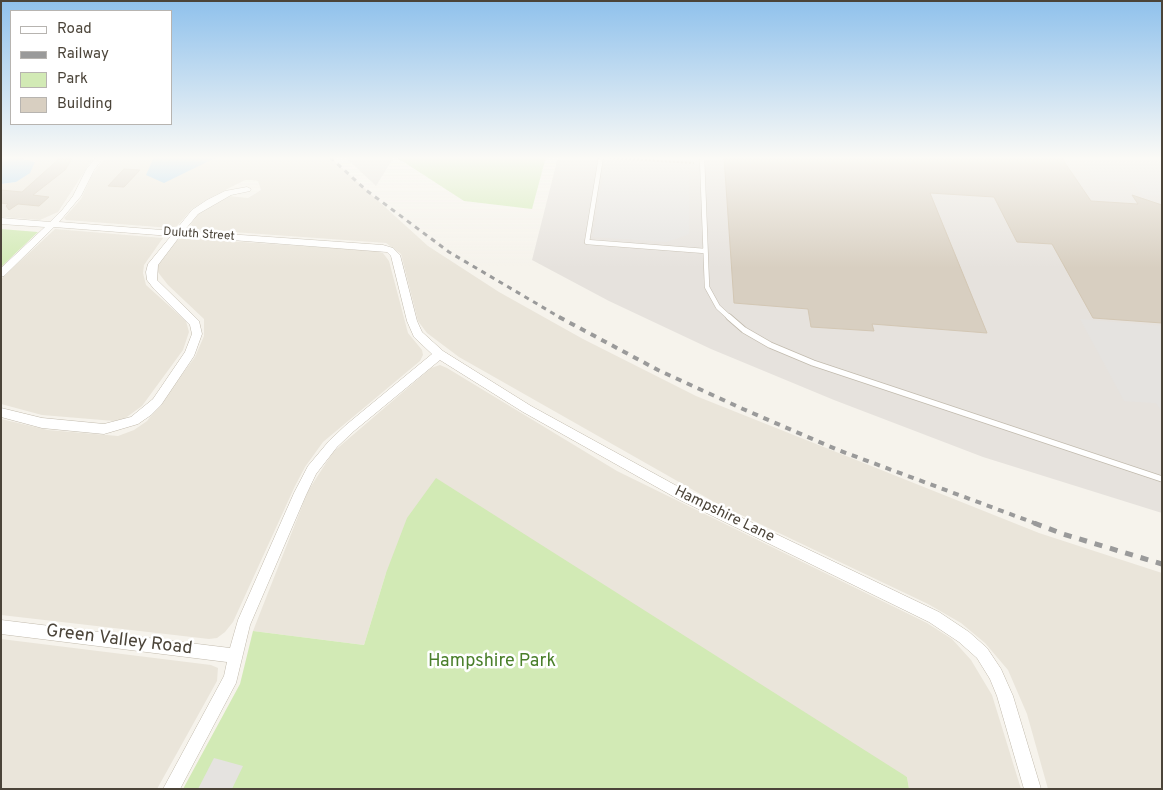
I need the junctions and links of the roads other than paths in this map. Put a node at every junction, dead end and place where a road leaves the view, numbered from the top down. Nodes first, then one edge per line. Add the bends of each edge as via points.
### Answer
1 (79, 194) edge
2 (226, 194) edge
3 (595, 194) edge
4 (703, 194) edge
5 (1, 222) edge
6 (52, 225) junction
7 (176, 234) junction
8 (705, 251) junction
9 (395, 255) joint
10 (1, 274) edge
11 (439, 354) junction
12 (1, 412) edge
13 (1162, 479) edge
14 (1, 627) edge
15 (236, 656) junction
16 (171, 789) edge
17 (1033, 789) edge

1 - 6 street
2 - 7 street via 195,212
3 - 8 lane via 587,242
4 - 8 lane
5 - 6 street, Duluth Street
6 - 7 street, Duluth Street
6 - 10 street
7 - 9 street, Duluth Street via 383,248
7 - 12 street via 153,264 152,280 190,317 197,334 190,353 157,402 134,421 104,429 42,423
8 - 13 lane via 707,287 718,308 770,345 813,363
9 - 11 street, Hampshire Lane via 412,321 418,334
11 - 15 street via 344,433 312,470 243,625
11 - 17 street, Hampshire Lane via 527,409 682,495 934,617 964,637 982,653 996,674
14 - 15 street, Green Valley Road
15 - 16 street via 231,678

